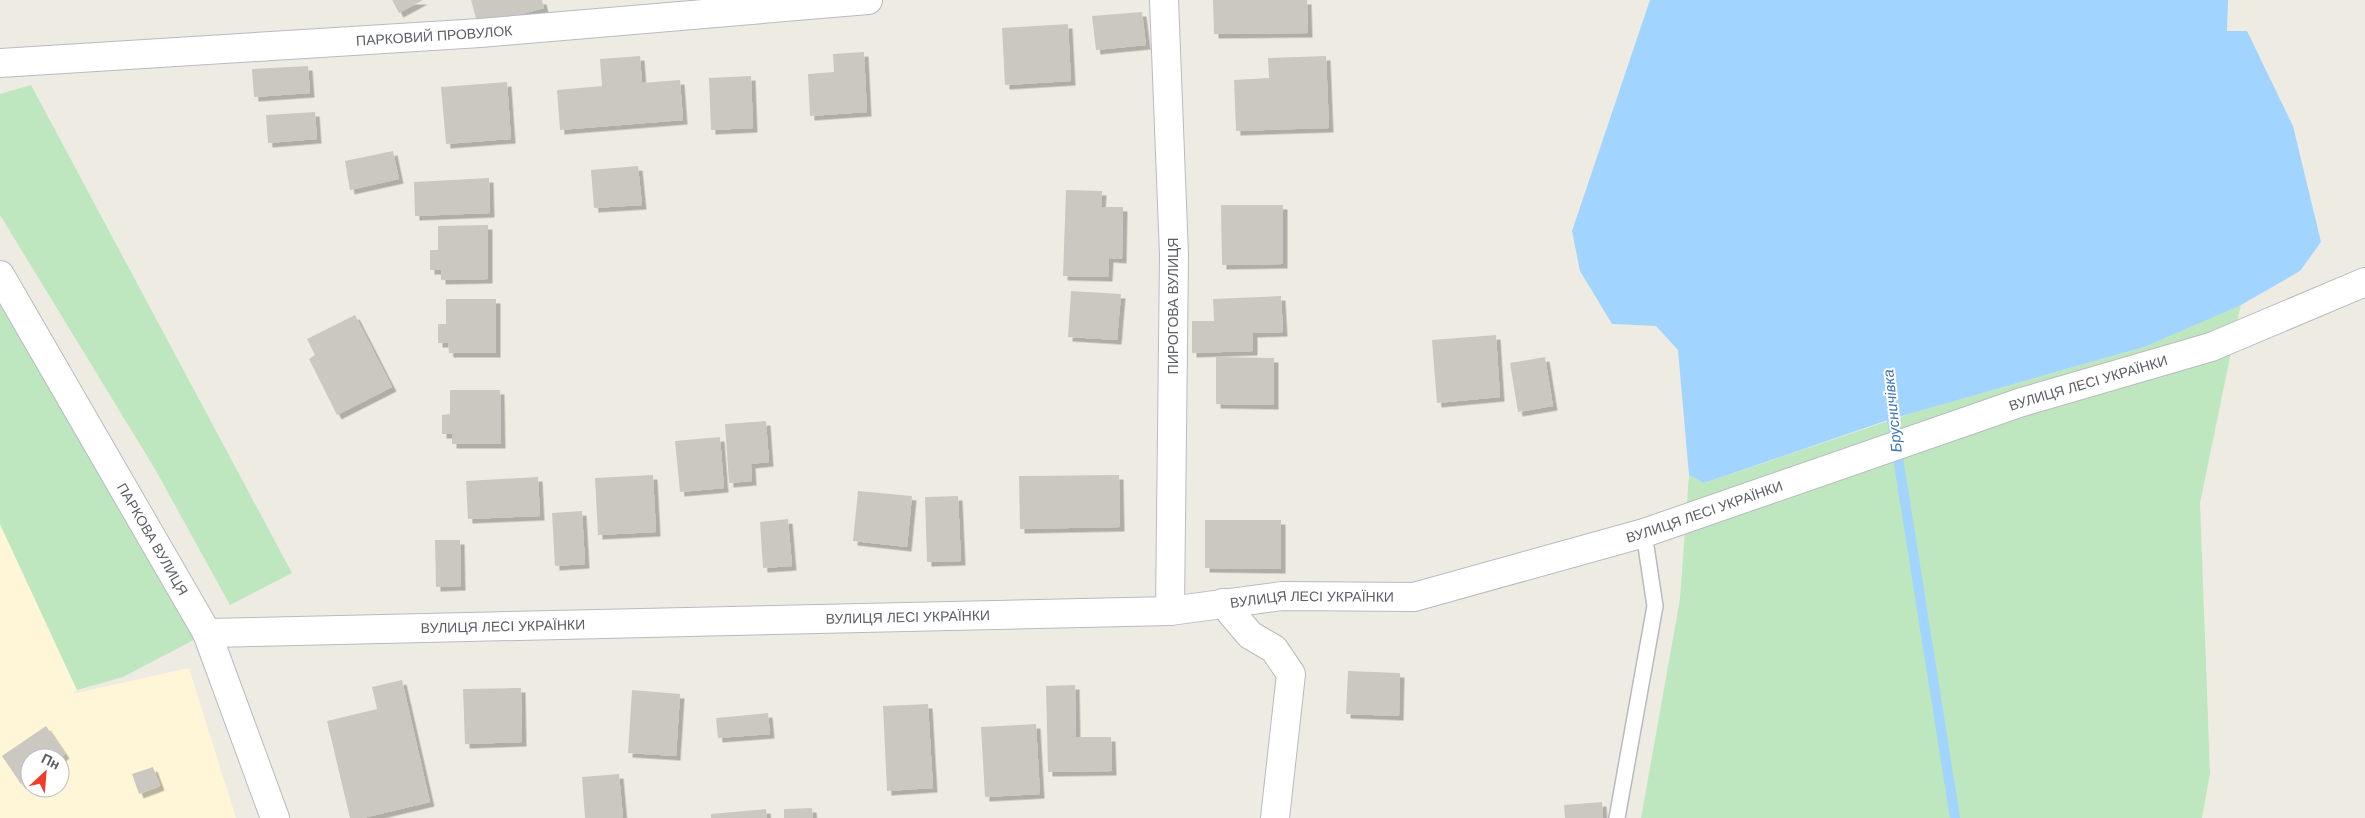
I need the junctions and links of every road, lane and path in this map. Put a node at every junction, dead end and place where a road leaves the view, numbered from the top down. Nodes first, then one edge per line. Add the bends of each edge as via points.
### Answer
1 (868, 0) edge
2 (1164, 0) edge
3 (839, 1) edge
4 (0, 63) edge
5 (0, 275) edge
6 (2364, 287) edge
7 (1644, 533) junction
8 (1223, 603) junction
9 (1170, 612) junction
10 (208, 633) junction
11 (275, 818) edge
12 (1275, 818) edge
13 (1617, 818) edge

1 - 3 street, ПАРКОВИЙ ПРОВУЛОК
2 - 9 street, ПИРОГОВА ВУЛИЦЯ via 1174,255
3 - 4 street, ПАРКОВИЙ ПРОВУЛОК via 480,33
5 - 10 street, ПАРКОВА ВУЛИЦЯ
6 - 7 street, ВУЛИЦЯ ЛЕСІ УКРАЇНКИ via 2211,347 2022,402
7 - 8 street, ВУЛИЦЯ ЛЕСІ УКРАЇНКИ via 1414,596 1282,596
7 - 13 lane via 1655,606
8 - 9 street, ВУЛИЦЯ ЛЕСІ УКРАЇНКИ
8 - 12 street via 1250,635 1274,649 1291,674
9 - 10 street, ВУЛИЦЯ ЛЕСІ УКРАЇНКИ
10 - 11 street, ПАРКОВА ВУЛИЦЯ

